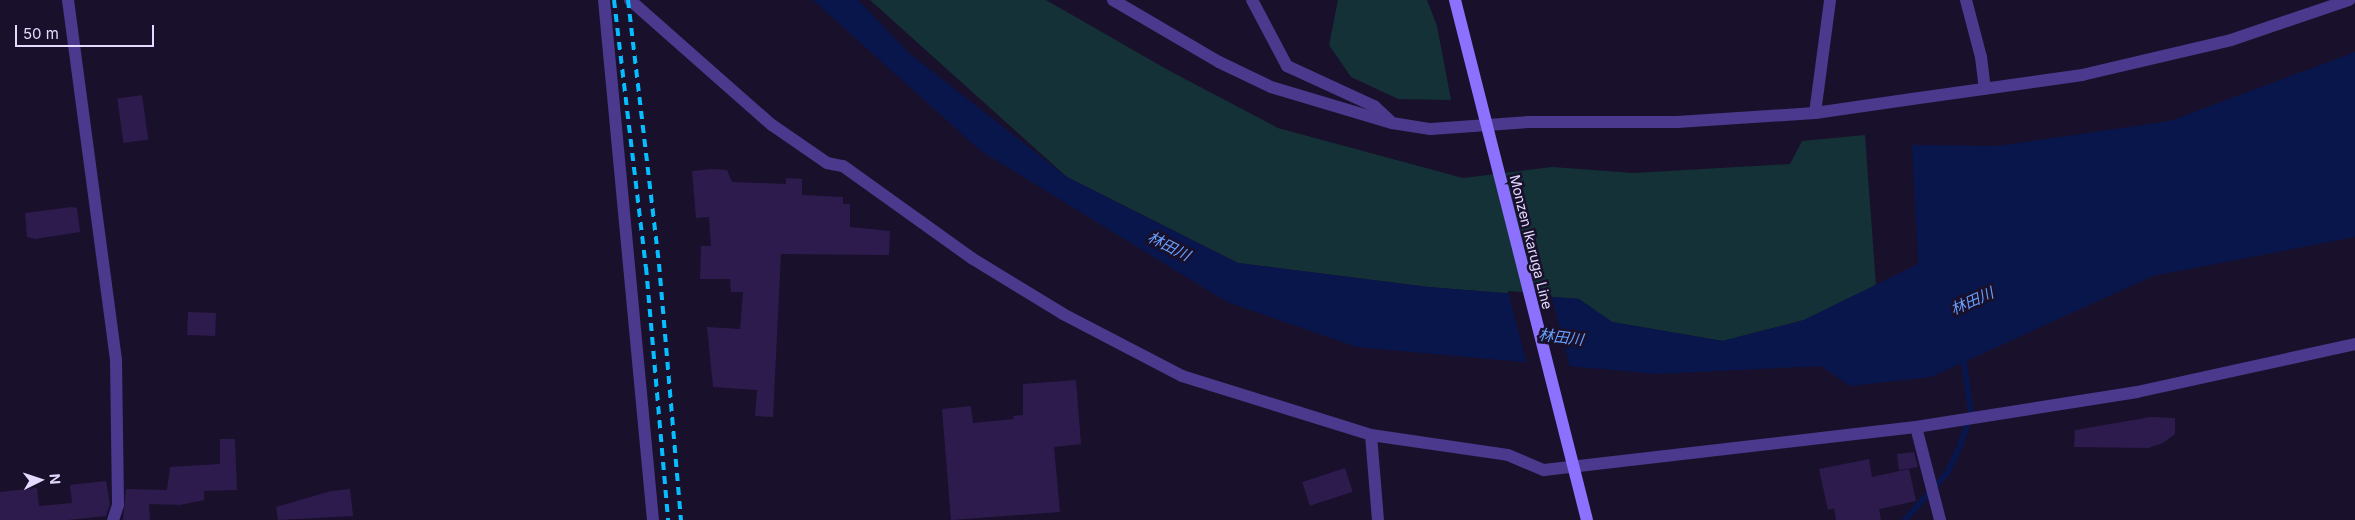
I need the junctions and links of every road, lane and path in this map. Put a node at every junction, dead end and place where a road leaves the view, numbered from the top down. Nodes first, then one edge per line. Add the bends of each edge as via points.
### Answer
1 (68, 0) edge
2 (604, 0) edge
3 (630, 0) edge
4 (1112, 0) edge
5 (1252, 0) edge
6 (1455, 0) edge
7 (1830, 0) edge
8 (1966, 0) edge
9 (2348, 0) edge
10 (1985, 89) junction
11 (1815, 113) junction
12 (1392, 122) junction
13 (1488, 132) junction
14 (2355, 344) edge
15 (1916, 427) junction
16 (1371, 435) junction
17 (1572, 462) junction
18 (114, 520) edge
19 (653, 520) edge
20 (1378, 520) edge
21 (1586, 520) edge
22 (1940, 520) edge

1 - 18 street via 116,360 118,505
2 - 19 street
3 - 16 street via 772,125 827,163 843,166 973,259 1063,314 1182,376
4 - 12 street via 1219,62 1271,87
5 - 12 street via 1287,66 1374,106
6 - 13 main road, Monzen Ikaruga Line
7 - 11 street
8 - 10 street via 1981,57
9 - 10 street via 2231,40 2082,74
10 - 11 street
11 - 13 street via 1677,122 1528,122
12 - 13 street via 1431,129
13 - 17 main road, Monzen Ikaruga Line
14 - 15 street via 2137,392
15 - 17 street
15 - 22 street
16 - 17 street via 1508,455 1544,470
16 - 20 street
17 - 21 main road, Monzen Ikaruga Line

